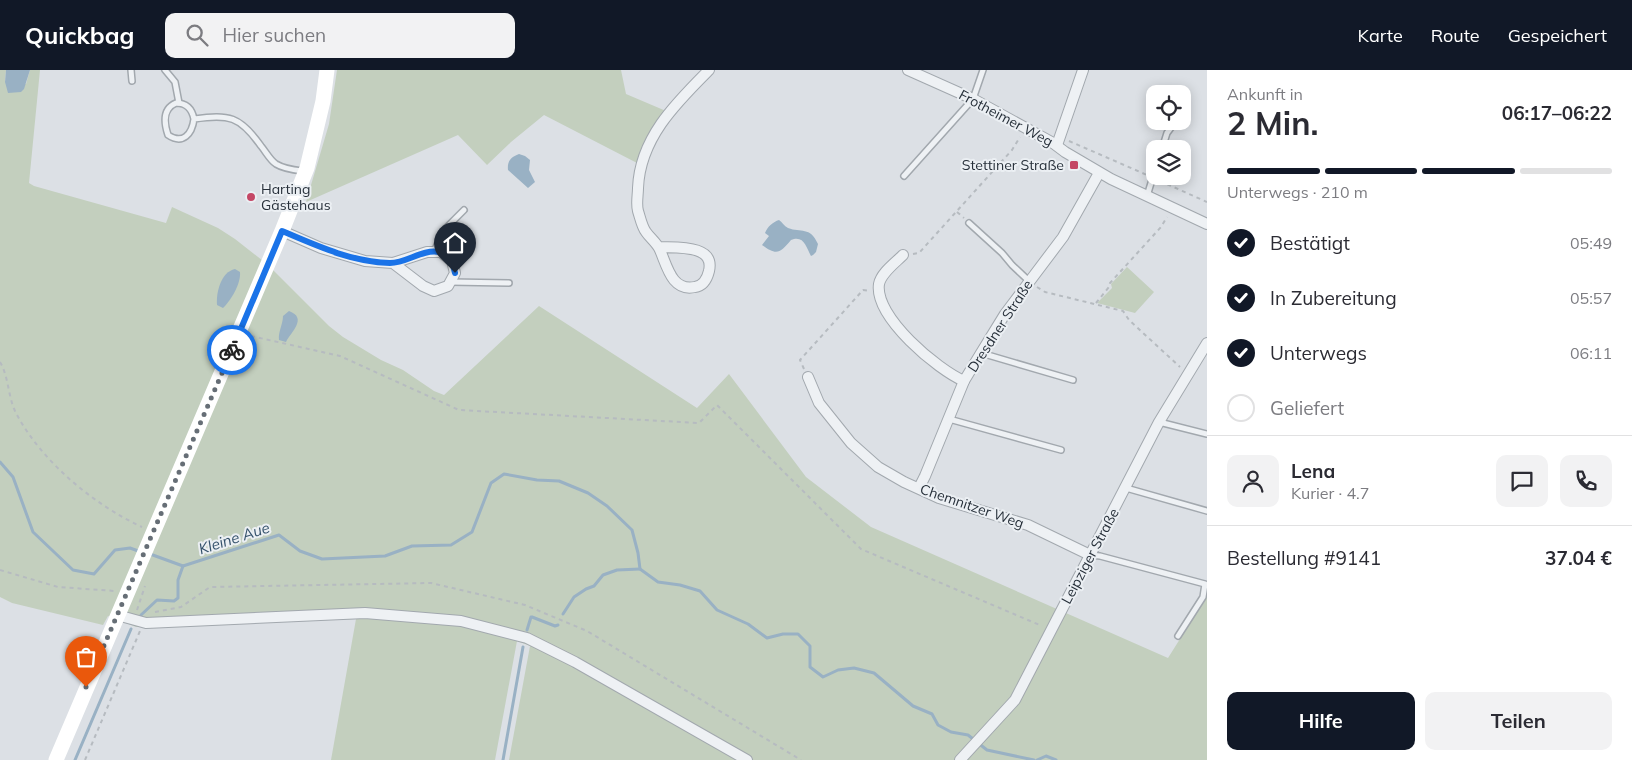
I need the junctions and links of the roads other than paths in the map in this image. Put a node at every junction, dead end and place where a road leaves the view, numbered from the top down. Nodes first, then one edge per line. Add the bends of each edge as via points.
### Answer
1 (131, 70) edge
2 (165, 70) edge
3 (326, 70) edge
4 (709, 70) edge
5 (983, 70) edge
6 (1083, 70) edge
7 (916, 71) edge
8 (132, 81) dead end
9 (973, 99) junction
10 (179, 103) junction
11 (194, 119) junction
12 (1058, 141) junction
13 (306, 172) junction
14 (1099, 173) junction
15 (904, 176) dead end
16 (1150, 185) edge
17 (1146, 197) junction
18 (464, 210) dead end
19 (970, 223) dead end
20 (1207, 224) edge
21 (282, 231) junction
22 (659, 247) junction
23 (434, 252) junction
24 (903, 255) road end
25 (393, 263) junction
26 (1029, 281) junction
27 (450, 282) junction
28 (509, 283) dead end
29 (1207, 343) edge
30 (981, 353) junction
31 (1204, 354) edge
32 (808, 377) road end
33 (1073, 380) dead end
34 (964, 381) junction
35 (949, 419) junction
36 (1159, 422) junction
37 (1207, 434) edge
38 (1061, 450) dead end
39 (918, 488) junction
40 (1126, 488) junction
41 (1207, 511) edge
42 (1090, 556) junction
43 (117, 615) junction
44 (1178, 636) dead end
45 (56, 760) edge
46 (747, 760) edge
47 (960, 760) edge

1 - 8 lane
2 - 10 lane via 175,82
3 - 13 street via 323,101
4 - 22 street via 673,106 645,154 639,181 638,209 644,230
5 - 9 lane
6 - 12 street
7 - 9 street, Frotheimer Weg
9 - 12 street, Frotheimer Weg via 1025,128
9 - 15 lane
10 - 11 lane via 189,107
10 - 11 lane via 172,105 166,113 168,135 184,139 192,131
11 - 13 lane via 229,117 240,122 251,131 274,162
12 - 14 street, Frotheimer Weg via 1065,152
13 - 21 street
14 - 17 street, Frotheimer Weg
14 - 26 street, Dresdner Straße via 1063,237
16 - 17 lane
17 - 20 street, Frotheimer Weg
18 - 23 lane via 442,231
19 - 26 lane
21 - 25 street via 321,248 365,261
21 - 43 street
22 - 22 street via 671,277 679,286 688,289 706,280 710,270 704,254 696,249
23 - 25 street
23 - 27 street via 441,252 452,261 455,273
24 - 34 street via 879,284 882,305 897,326 925,354 948,373
25 - 27 street via 434,291 448,286
26 - 30 street, Dresdner Straße
27 - 28 lane
29 - 31 street, Leipziger Straße
30 - 33 lane
30 - 34 street, Dresdner Straße
31 - 36 street, Leipziger Straße via 1187,374
32 - 39 street, Chemnitzer Weg via 819,403 851,443 878,467
34 - 35 street, Dresdner Straße
35 - 38 lane
35 - 39 street, Dresdner Straße
36 - 37 lane
36 - 40 street, Leipziger Straße
39 - 42 street, Chemnitzer Weg via 939,498 1028,526
40 - 41 lane
40 - 42 street, Leipziger Straße
42 - 44 lane via 1205,584 1203,597
42 - 47 street, Leipziger Straße via 1016,700
43 - 45 street
43 - 46 street via 146,623 365,613 461,621 527,638

